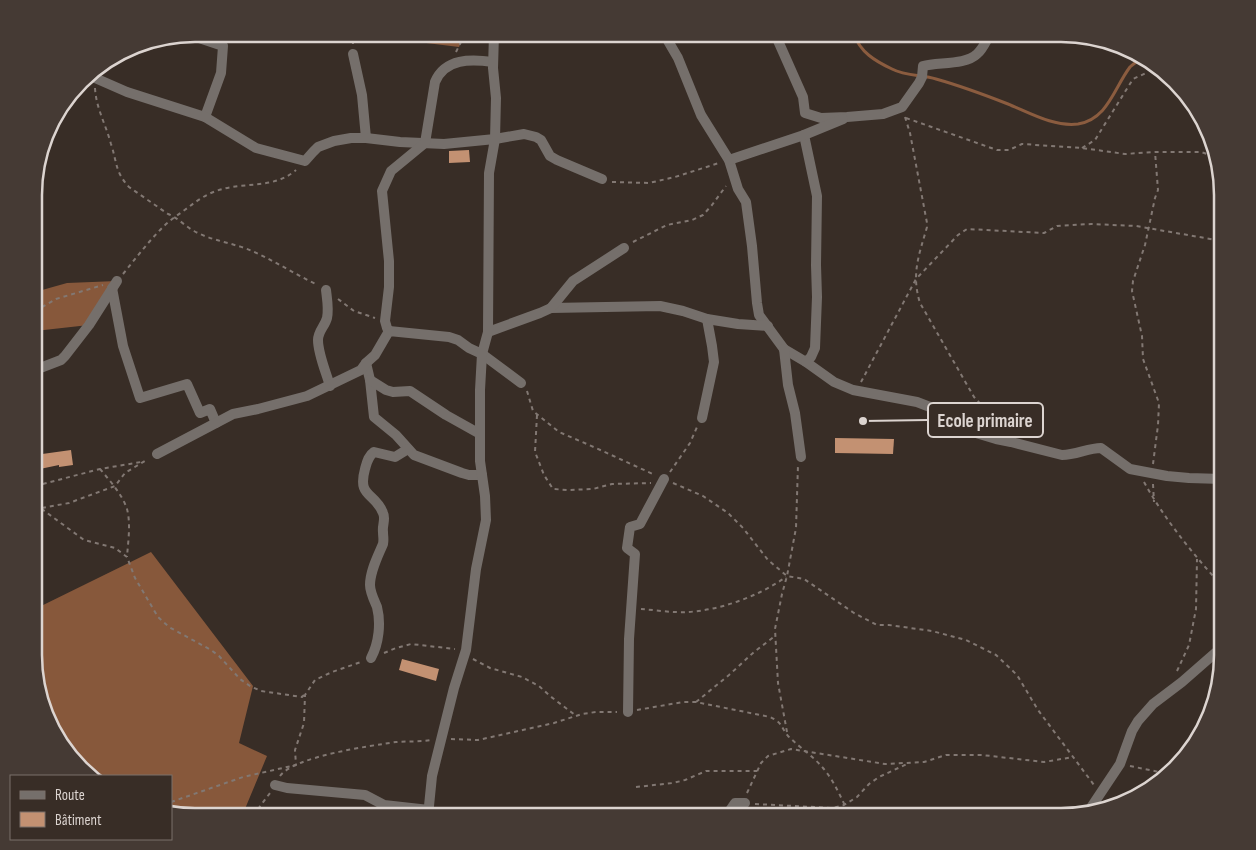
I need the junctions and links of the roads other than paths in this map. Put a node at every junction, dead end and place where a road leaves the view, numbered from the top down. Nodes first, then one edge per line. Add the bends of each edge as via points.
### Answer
1 (669, 42) edge
2 (779, 42) edge
3 (986, 42) edge
4 (214, 43) edge
5 (494, 43) edge
6 (353, 54) dead end
7 (493, 62) junction
8 (97, 78) edge
9 (205, 117) junction
10 (847, 117) junction
11 (804, 135) junction
12 (366, 138) junction
13 (495, 139) junction
14 (425, 143) junction
15 (729, 160) junction
16 (602, 180) road end
17 (624, 248) road end
18 (326, 290) road end
19 (551, 308) junction
20 (707, 319) junction
21 (768, 326) junction
22 (389, 331) junction
23 (488, 332) junction
24 (784, 349) junction
25 (482, 354) junction
26 (806, 362) junction
27 (366, 363) junction
28 (42, 367) edge
29 (370, 380) junction
30 (521, 383) road end
31 (330, 386) junction
32 (702, 418) road end
33 (216, 423) junction
34 (480, 434) junction
35 (408, 449) junction
36 (157, 454) road end
37 (801, 456) road end
38 (482, 475) junction
39 (664, 479) road end
40 (1213, 479) edge
41 (1213, 655) edge
42 (372, 658) road end
43 (628, 712) road end
44 (276, 785) road end
45 (745, 803) road end
46 (1093, 804) edge
47 (731, 807) edge
48 (402, 808) edge
49 (429, 808) edge

1 - 15 street via 701,115
2 - 10 street via 803,98 805,114 821,118
3 - 10 street via 976,56 923,66 919,83 902,106 883,114
4 - 9 street via 223,46 221,73
5 - 7 street
6 - 12 street via 362,95
7 - 13 street
7 - 14 street via 470,60 449,64 439,73
8 - 9 street via 127,92
9 - 12 street via 256,148 305,161 318,147 334,141
10 - 11 street
11 - 15 street
11 - 26 street via 817,196 815,348
12 - 14 street
13 - 14 street
13 - 16 street via 524,134 536,137 550,156
13 - 23 street via 489,173
14 - 22 street via 391,172 382,191 389,261 390,287 385,321
15 - 21 street via 738,189 746,202 757,303 759,314
17 - 19 street via 573,281
18 - 31 street via 327,315 318,341
19 - 20 street via 660,306
19 - 23 street
20 - 21 street
20 - 32 street via 714,362
21 - 24 street
22 - 25 street via 449,337
22 - 27 street
23 - 25 street
24 - 26 street
24 - 37 street
25 - 30 street
25 - 34 street
26 - 40 street via 834,382 852,390 917,402 959,425 996,439 1062,455 1101,448 1130,469
27 - 29 street
27 - 31 street via 361,370
28 - 33 street via 65,356 115,285 123,346 140,398 187,384 200,412 210,409
29 - 34 street via 393,392 410,391
29 - 35 street via 374,416
31 - 33 street via 307,396 233,414
33 - 36 street
34 - 38 street
35 - 38 street via 414,455 455,471
35 - 42 street via 395,457 374,452 362,480 364,489 385,518 384,540 370,587 379,619
38 - 49 street via 486,520 466,650 432,776
39 - 43 street via 640,524 630,527 627,548 635,554
41 - 46 street via 1153,704 1138,721 1120,764
44 - 48 street via 365,796
45 - 47 street via 734,803

